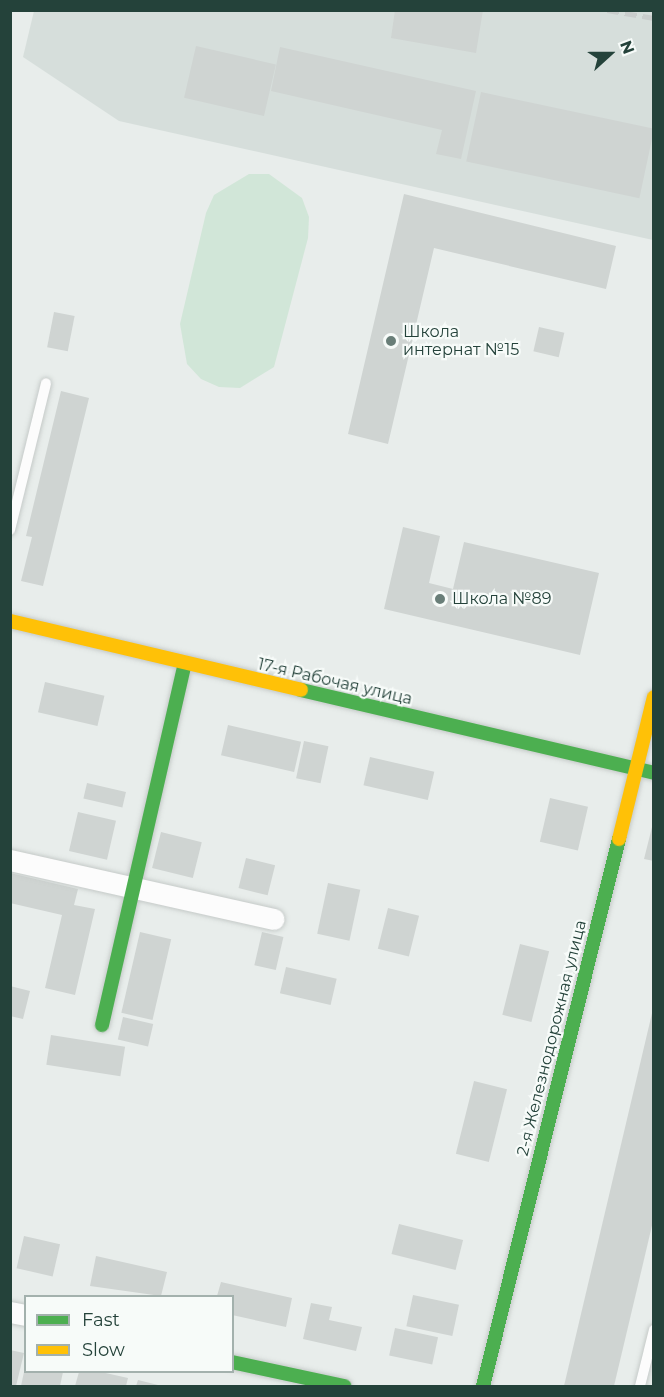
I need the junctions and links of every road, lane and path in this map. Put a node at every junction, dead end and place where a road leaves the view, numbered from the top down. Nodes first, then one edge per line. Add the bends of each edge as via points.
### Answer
1 (46, 383) dead end
2 (10, 530) edge
3 (10, 621) edge
4 (185, 664) junction
5 (654, 697) edge
6 (635, 768) junction
7 (654, 773) edge
8 (10, 860) edge
9 (132, 886) junction
10 (273, 919) dead end
11 (102, 1025) dead end
12 (654, 1330) edge
13 (234, 1362) edge
14 (344, 1386) edge
15 (483, 1386) edge
16 (640, 1386) edge

1 - 2 lane
3 - 4 street, 17-я Рабочая улица
4 - 6 street, 17-я Рабочая улица
4 - 9 street
5 - 6 street, 2-я Железнодорожная улица
6 - 7 street, 17-я Рабочая улица
6 - 15 street, 2-я Железнодорожная улица
8 - 9 street
9 - 10 street
9 - 11 street
12 - 16 lane
13 - 14 street

